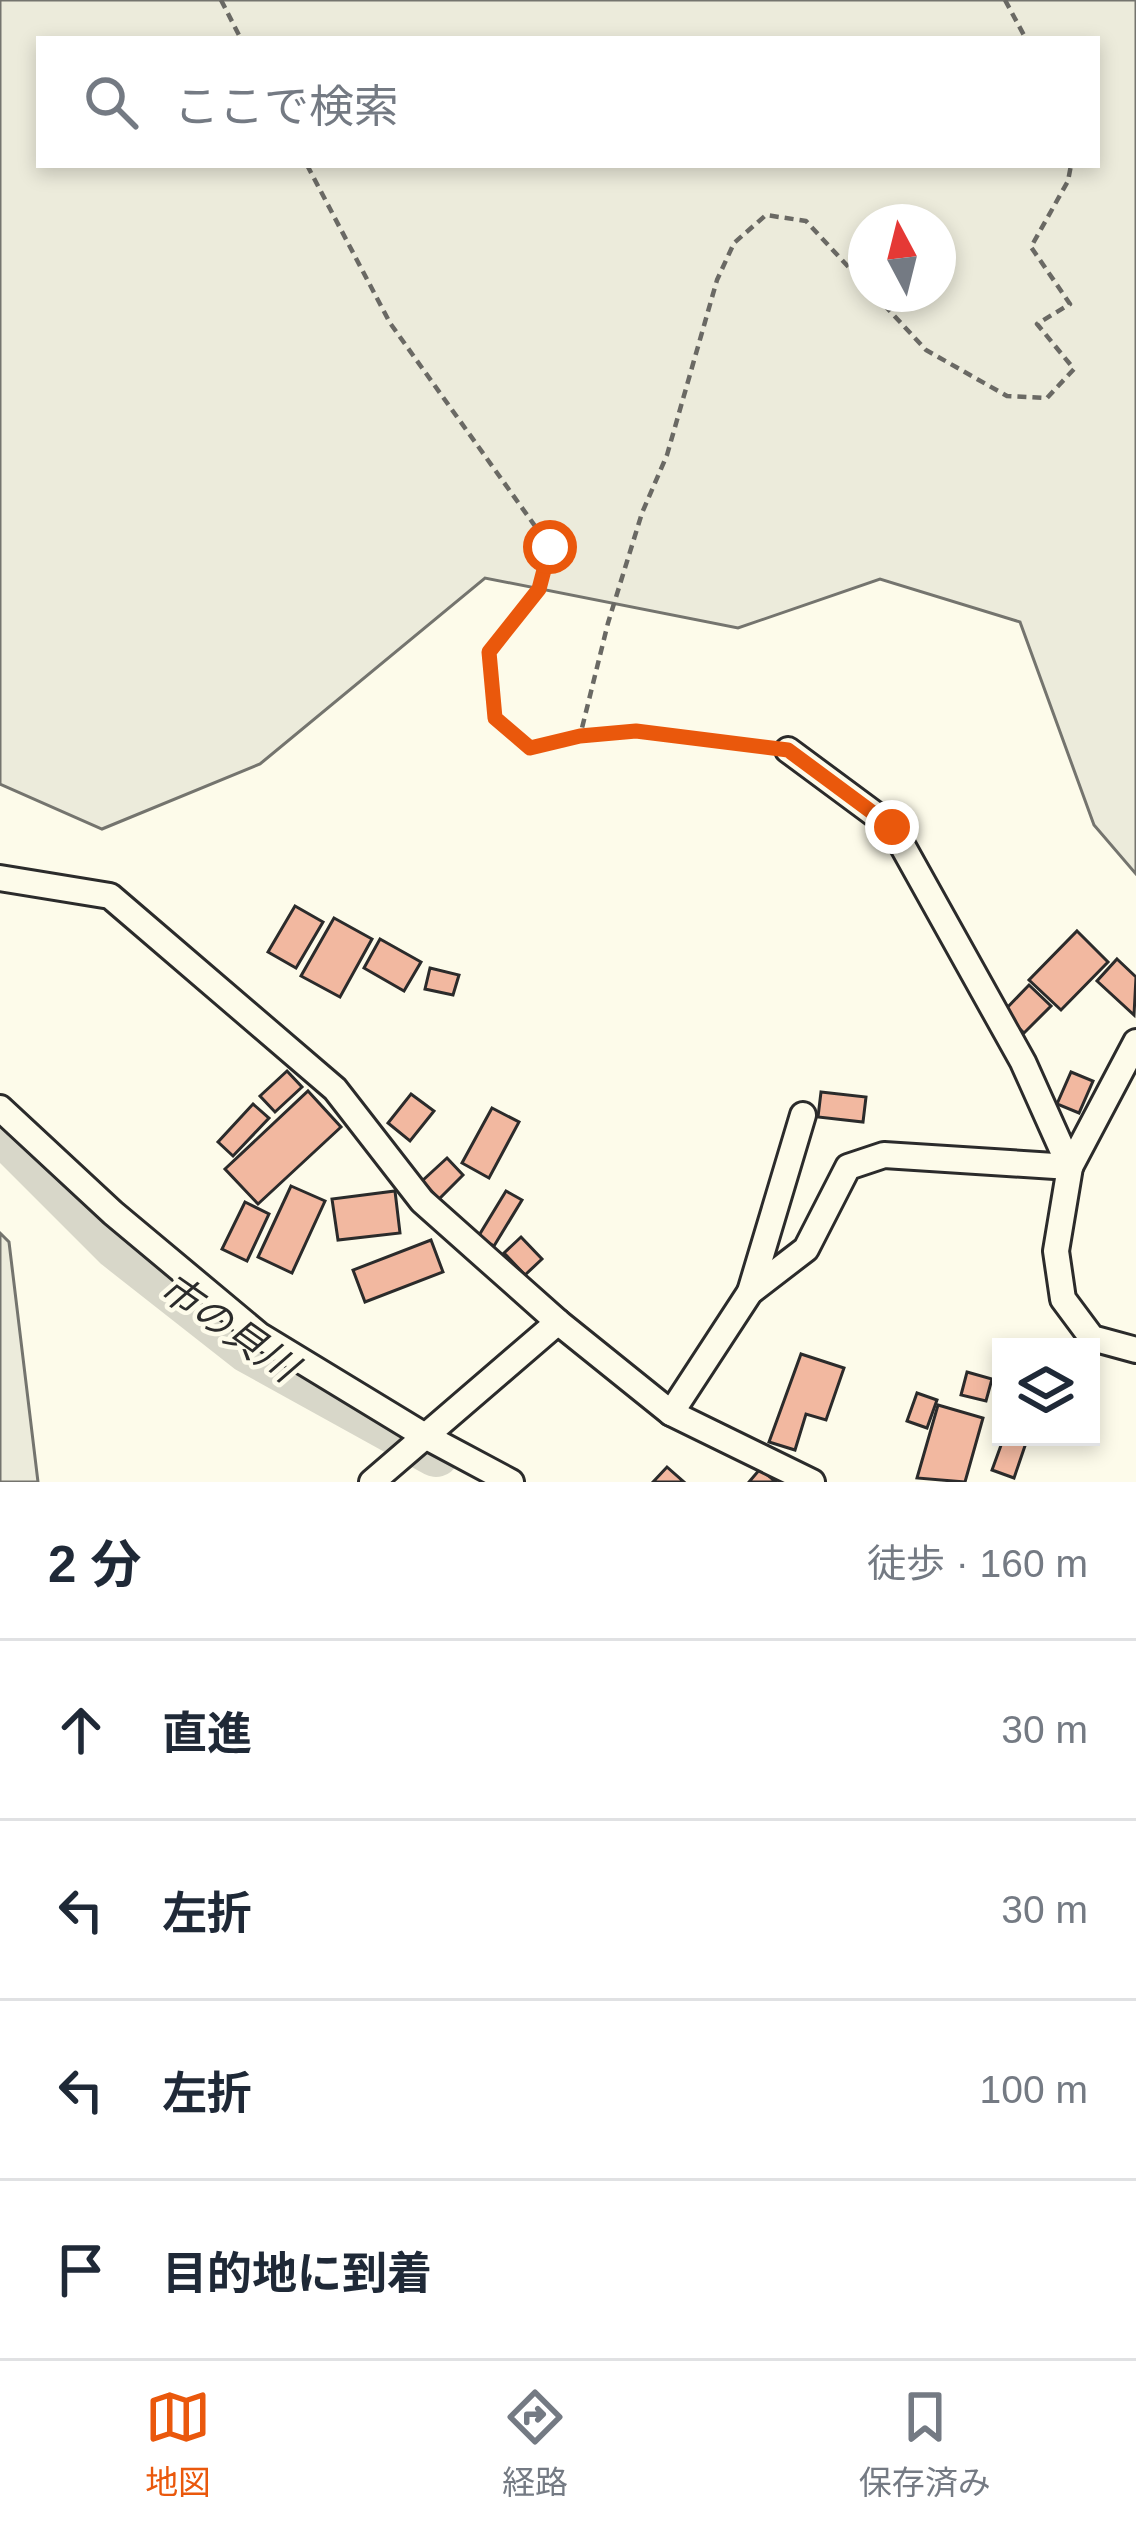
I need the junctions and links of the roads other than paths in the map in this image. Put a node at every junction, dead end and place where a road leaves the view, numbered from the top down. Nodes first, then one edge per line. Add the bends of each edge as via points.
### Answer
1 (788, 750) road end
2 (0, 878) edge
3 (1136, 1042) edge
4 (0, 1108) edge
5 (803, 1115) dead end
6 (1070, 1167) junction
7 (750, 1292) junction
8 (558, 1322) junction
9 (1136, 1350) edge
10 (671, 1413) junction
11 (418, 1443) junction
12 (372, 1482) edge
13 (511, 1482) edge
14 (812, 1482) edge

1 - 6 street via 892,827 1024,1062
2 - 8 street via 110,896 335,1089 422,1201
3 - 6 street
4 - 11 street via 259,1335
5 - 7 street
6 - 7 street via 884,1155 848,1167 806,1249
6 - 9 street via 1056,1251 1063,1299 1092,1338
7 - 10 street
8 - 10 street
8 - 11 street
10 - 14 street
11 - 12 street
11 - 13 street

